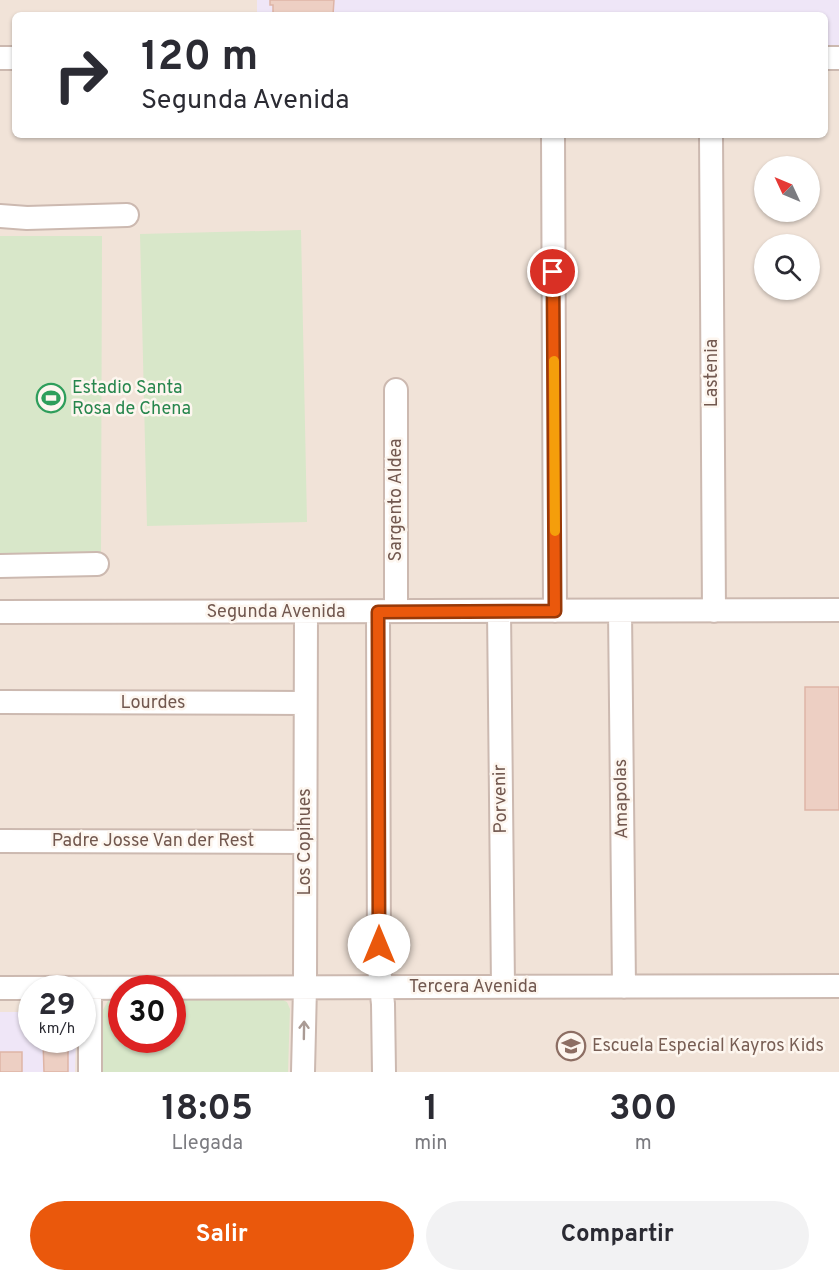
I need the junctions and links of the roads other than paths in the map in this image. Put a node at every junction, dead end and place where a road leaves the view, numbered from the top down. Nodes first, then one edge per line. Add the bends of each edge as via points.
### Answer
1 (553, 138) edge
2 (711, 138) edge
3 (127, 215) dead end
4 (0, 216) edge
5 (396, 390) dead end
6 (97, 564) dead end
7 (0, 566) edge
8 (839, 610) edge
9 (387, 611) junction
10 (499, 611) junction
11 (555, 611) junction
12 (620, 611) junction
13 (714, 611) junction
14 (0, 612) edge
15 (306, 612) junction
16 (0, 702) edge
17 (306, 704) junction
18 (0, 841) edge
19 (305, 842) junction
20 (839, 986) edge
21 (305, 987) junction
22 (381, 987) junction
23 (503, 987) junction
24 (624, 987) junction
25 (0, 988) edge
26 (18, 988) edge
27 (96, 988) edge
28 (90, 1053) edge
29 (90, 1072) edge
30 (303, 1072) edge
31 (384, 1072) edge

1 - 11 street
2 - 13 street, Lastenia
3 - 4 street
5 - 9 street, Sargento Aldea
6 - 7 street
8 - 13 street, Segunda Avenida
9 - 10 street, Segunda Avenida
9 - 15 street, Segunda Avenida
9 - 22 street, Sargento Aldea
10 - 11 street, Segunda Avenida
10 - 23 street, Porvenir
11 - 12 street, Segunda Avenida
12 - 13 street, Segunda Avenida
12 - 24 street, Amapolas
14 - 15 street, Segunda Avenida
15 - 17 street, Los Copihues
16 - 17 street, Lourdes
17 - 19 street, Los Copihues
18 - 19 street, Padre Josse Van der Rest
19 - 21 street, Los Copihues
20 - 24 street, Tercera Avenida
21 - 22 street, Tercera Avenida
21 - 27 street, Tercera Avenida
30 -> 21 street, Los Copihues
22 - 23 street, Tercera Avenida
22 - 31 street, Sargento Aldea
23 - 24 street, Tercera Avenida
25 - 26 street, Tercera Avenida
28 - 29 street

